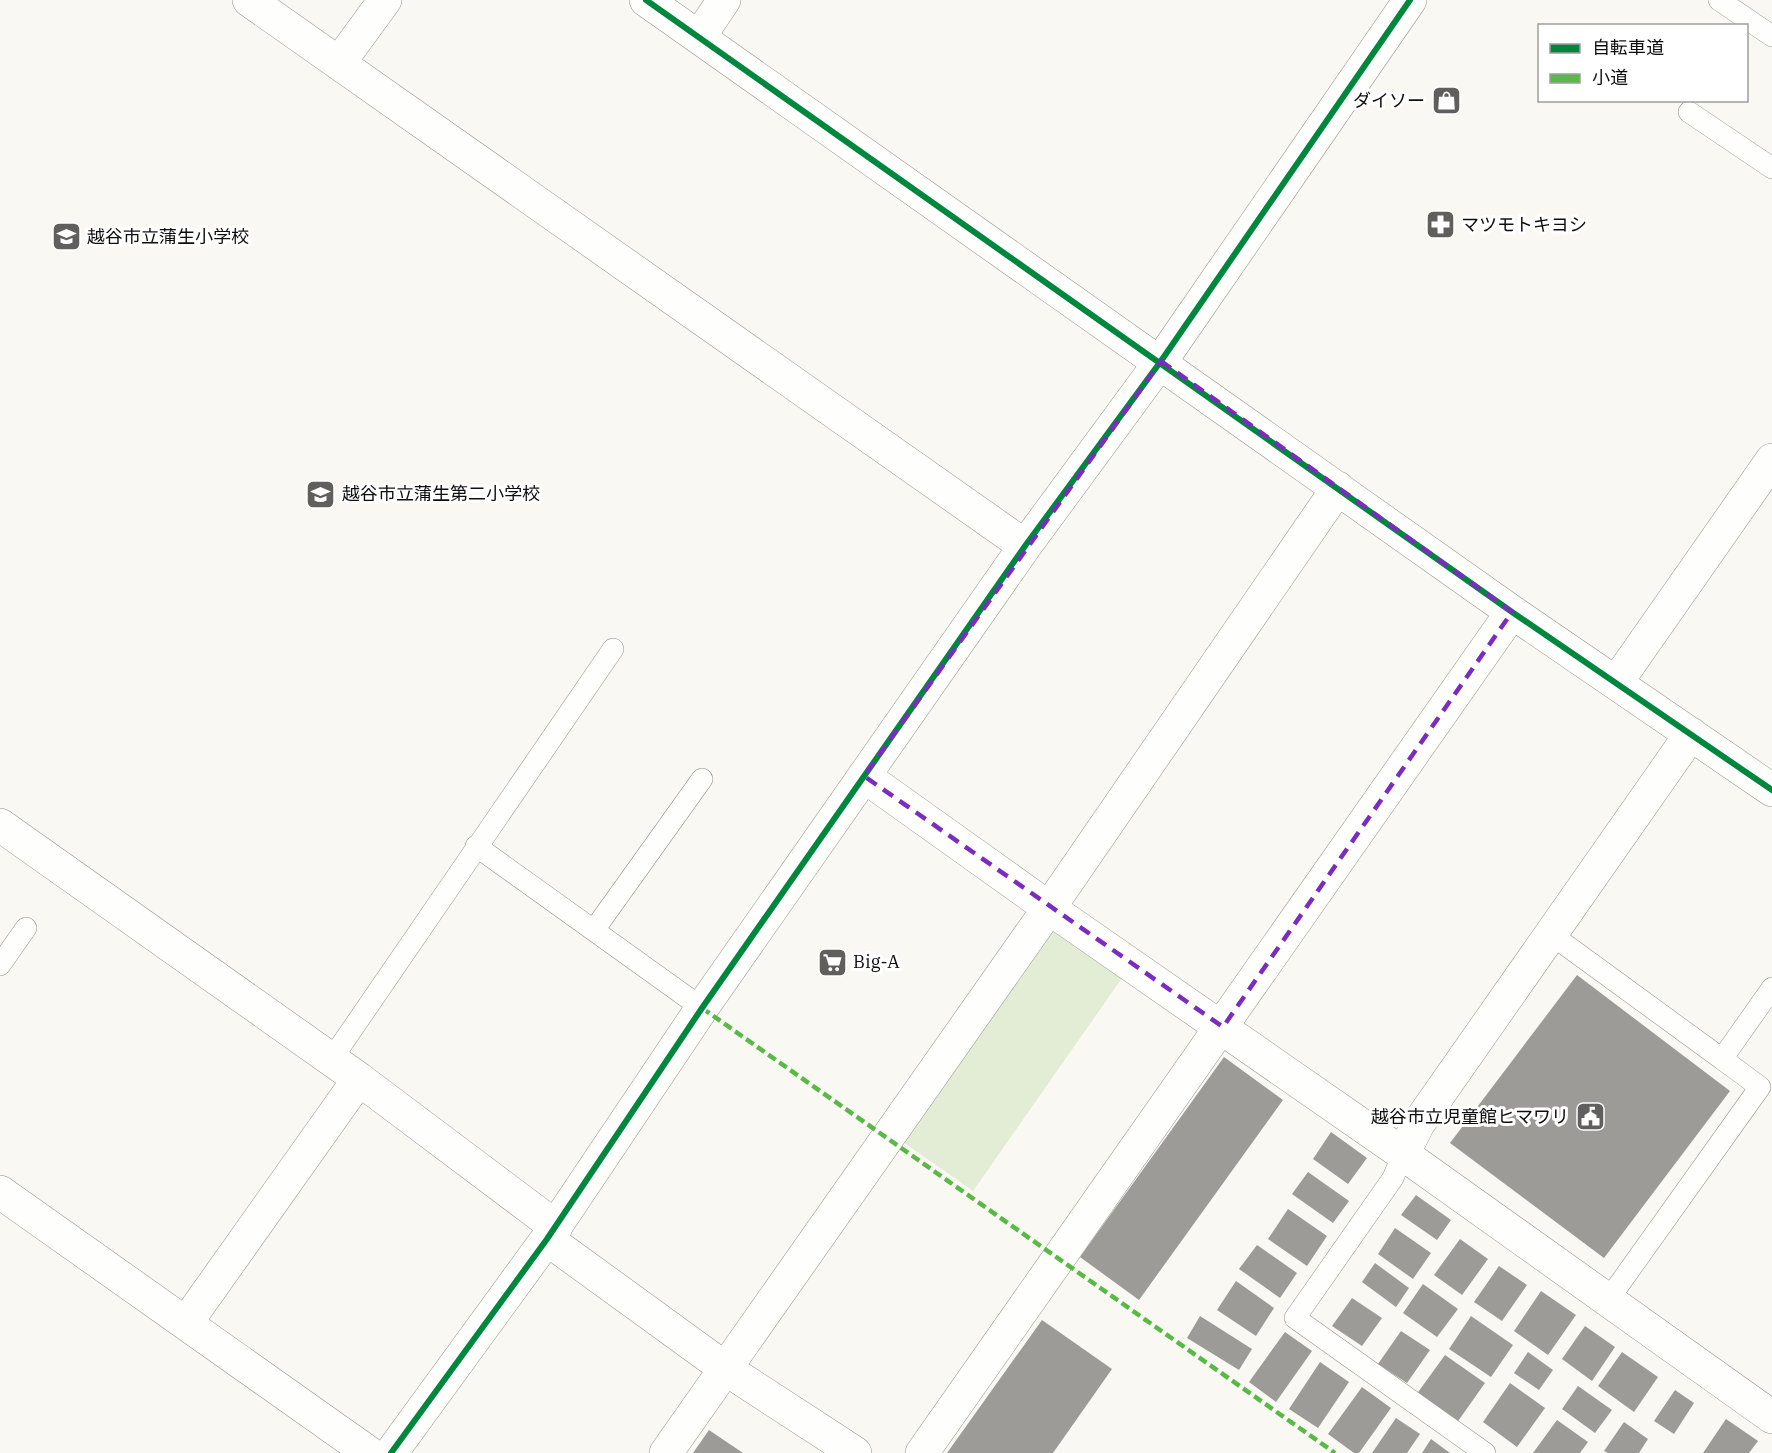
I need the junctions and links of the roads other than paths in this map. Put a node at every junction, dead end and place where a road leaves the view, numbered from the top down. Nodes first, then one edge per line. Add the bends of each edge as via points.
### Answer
1 (249, 0) edge
2 (385, 0) edge
3 (646, 0) edge
4 (724, 0) edge
5 (1410, 0) edge
6 (1719, 0) edge
7 (1772, 36) edge
8 (699, 37) junction
9 (339, 63) junction
10 (1689, 112) dead end
11 (1772, 168) edge
12 (1161, 361) junction
13 (1772, 460) edge
14 (1338, 488) junction
15 (1025, 546) junction
16 (1512, 612) junction
17 (612, 649) dead end
18 (1616, 684) junction
19 (1691, 734) junction
20 (864, 776) junction
21 (702, 779) dead end
22 (1772, 790) edge
23 (0, 825) edge
24 (476, 846) junction
25 (1049, 908) junction
26 (26, 928) dead end
27 (594, 930) junction
28 (1552, 935) junction
29 (0, 965) edge
30 (1772, 988) edge
31 (702, 1008) junction
32 (1223, 1027) junction
33 (1722, 1059) junction
34 (331, 1060) junction
35 (359, 1079) junction
36 (1403, 1154) junction
37 (0, 1192) edge
38 (552, 1233) junction
39 (1608, 1300) junction
40 (186, 1323) junction
41 (726, 1369) junction
42 (1772, 1417) edge
43 (369, 1453) edge
44 (391, 1453) edge
45 (666, 1453) edge
46 (855, 1453) edge
47 (922, 1453) edge
48 (1485, 1453) edge

1 - 9 street
2 - 9 street
3 - 8 street
4 - 8 street
5 - 12 street
6 - 7 lane
8 - 12 street
9 - 15 street
10 - 11 lane
12 - 14 street
12 - 15 street
13 - 18 street
14 - 16 street
14 - 25 street
15 - 20 street
16 - 18 street
16 - 32 street
17 - 24 lane
18 - 19 street
19 - 22 street
19 - 28 street
20 - 25 street
20 - 31 street
21 - 27 lane
23 - 34 street
24 - 27 lane
24 - 34 lane
25 - 32 street
25 - 41 street
26 - 29 lane
27 - 31 lane
28 - 33 lane
28 - 36 street via 1418,1124
30 - 33 lane
31 - 38 street
32 - 36 street
32 - 47 street
33 - 39 lane via 1760,1087
34 - 35 street
35 - 38 street
35 - 40 street
36 - 39 street
36 - 48 lane via 1394,1178 1295,1318
37 - 40 street
38 - 41 street
38 - 44 street
39 - 42 street
40 - 43 street
41 - 45 street
41 - 46 street

